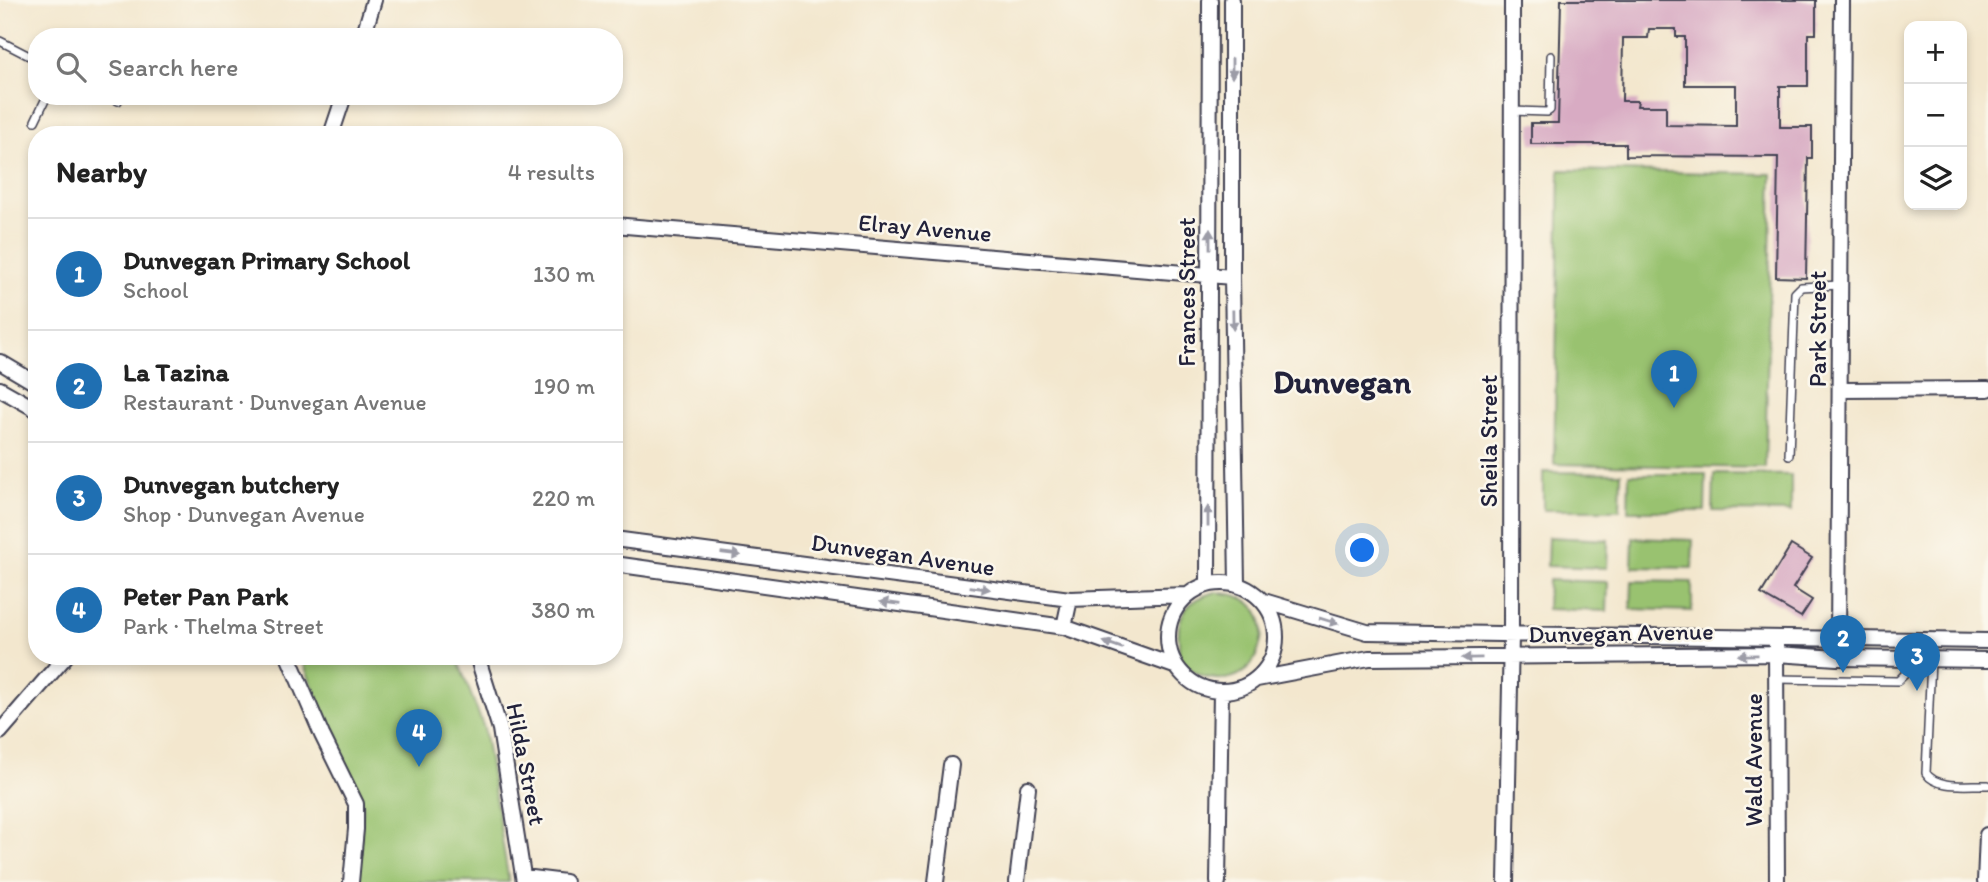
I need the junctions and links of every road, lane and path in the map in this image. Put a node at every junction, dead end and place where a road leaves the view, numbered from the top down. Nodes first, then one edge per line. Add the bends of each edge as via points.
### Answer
1 (374, 0) edge
2 (1210, 0) edge
3 (1232, 0) edge
4 (1512, 0) edge
5 (1842, 0) edge
6 (366, 28) edge
7 (1, 43) edge
8 (28, 56) edge
9 (1551, 56) dead end
10 (43, 105) edge
11 (341, 105) edge
12 (1512, 111) junction
13 (35, 121) dead end
14 (334, 126) edge
15 (623, 226) edge
16 (1210, 275) junction
17 (1232, 277) junction
18 (1841, 285) junction
19 (0, 362) edge
20 (28, 379) edge
21 (0, 389) edge
22 (1988, 389) edge
23 (1841, 390) junction
24 (28, 405) edge
25 (1789, 455) dead end
26 (623, 540) edge
27 (686, 549) junction
28 (623, 565) edge
29 (809, 565) junction
30 (682, 574) junction
31 (946, 583) junction
32 (1208, 584) junction
33 (1237, 584) junction
34 (805, 591) junction
35 (1187, 595) junction
36 (1070, 599) junction
37 (1264, 601) junction
38 (941, 610) junction
39 (1064, 627) junction
40 (1367, 632) junction
41 (1511, 635) junction
42 (1776, 638) junction
43 (1839, 639) junction
44 (1913, 640) junction
45 (1988, 641) edge
46 (1776, 654) junction
47 (1510, 657) junction
48 (1369, 658) junction
49 (1837, 658) junction
50 (1931, 659) junction
51 (1910, 660) junction
52 (1988, 660) edge
53 (58, 665) edge
54 (292, 665) edge
55 (480, 665) edge
56 (1177, 667) junction
57 (1257, 679) junction
58 (1776, 679) junction
59 (1221, 691) junction
60 (0, 732) edge
61 (951, 765) dead end
62 (1988, 785) edge
63 (1028, 788) dead end
64 (1987, 835) edge
65 (524, 879) edge
66 (351, 882) edge
67 (565, 882) edge
68 (936, 882) edge
69 (1017, 882) edge
70 (1218, 882) edge
71 (1506, 882) edge
72 (1777, 882) edge
73 (1986, 882) edge

1 - 6 street
16 -> 2 street, Frances Street
3 -> 17 street, Frances Street
4 - 12 street, Sheila Street
5 - 18 street, Park Street
7 - 8 lane
9 - 12 lane via 1550,110
10 - 13 lane
11 - 14 street
12 - 41 street, Sheila Street
15 - 16 street, Elray Avenue
16 - 17 street, Elray Avenue
32 -> 16 street, Frances Street
17 -> 33 street, Frances Street
18 - 23 street, Park Street
18 - 25 lane via 1801,286 1795,293
19 - 20 street
21 - 24 street
22 - 23 street
23 - 43 street, Park Street
26 - 27 street, Dunvegan Avenue
27 -> 29 street, Dunvegan Avenue
27 - 30 street
28 - 30 street, Dunvegan Avenue
29 - 31 street, Dunvegan Avenue
29 - 34 street
30 - 34 street, Dunvegan Avenue
31 -> 36 street, Dunvegan Avenue
31 - 38 street
32 - 33 street
32 - 35 street
33 - 37 street
38 -> 34 street, Dunvegan Avenue
35 - 36 street, Dunvegan Avenue
35 - 56 street via 1169,629
36 - 39 street
37 -> 40 street, Dunvegan Avenue
37 - 57 street via 1277,633 1275,650
38 - 39 street, Dunvegan Avenue
56 -> 39 street, Dunvegan Avenue
40 - 41 street, Dunvegan Avenue
40 - 48 street
41 - 42 street, Dunvegan Avenue
41 - 47 street, Sheila Street
42 - 43 street, Dunvegan Avenue
42 - 46 street, Wald Avenue
43 - 44 street, Dunvegan Avenue
43 - 49 street, Park Street
44 - 45 street, Dunvegan Avenue
44 - 51 lane
46 -> 47 street, Dunvegan Avenue
46 - 49 street, Dunvegan Avenue
46 - 58 street, Wald Avenue
47 -> 48 street, Dunvegan Avenue
47 - 71 street, Sheila Street
48 - 57 street, Dunvegan Avenue
49 - 51 street, Dunvegan Avenue
50 - 51 street, Dunvegan Avenue
50 - 52 street, Dunvegan Avenue
50 - 62 lane via 1926,774 1938,783
51 - 58 lane via 1898,681
53 - 60 street
54 - 66 street via 356,804
55 - 65 street, Hilda Street via 500,729
56 - 59 street via 1197,684
57 - 59 street
58 - 72 street, Wald Avenue
59 - 70 street
61 - 68 street
63 - 69 street
64 - 73 street
65 - 67 street

